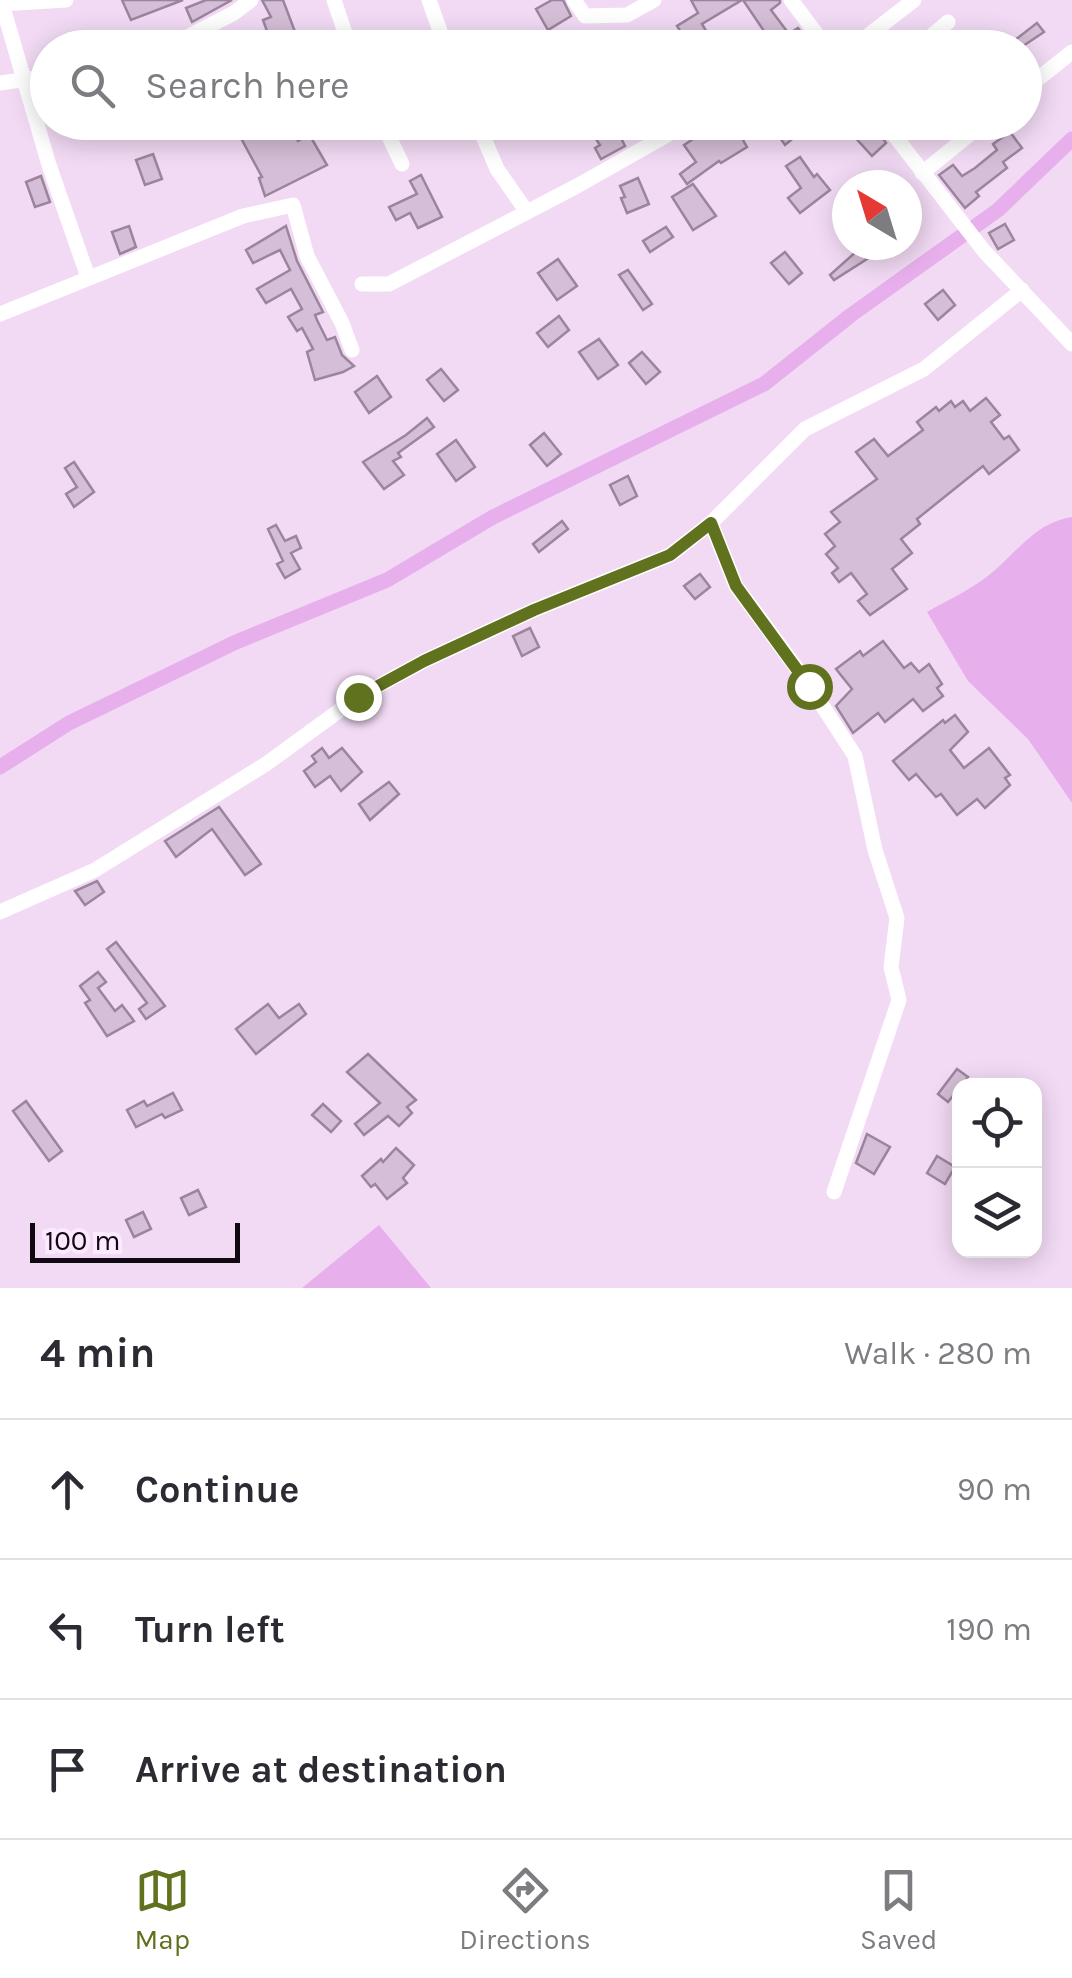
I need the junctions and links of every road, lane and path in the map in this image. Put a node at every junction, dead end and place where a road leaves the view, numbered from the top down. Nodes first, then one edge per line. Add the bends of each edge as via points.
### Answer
1 (66, 0) edge
2 (251, 0) edge
3 (334, 0) edge
4 (429, 0) edge
5 (574, 0) edge
6 (791, 0) edge
7 (914, 0) edge
8 (644, 2) edge
9 (1, 4) edge
10 (948, 22) dead end
11 (201, 30) edge
12 (344, 30) edge
13 (440, 30) edge
14 (813, 30) edge
15 (875, 30) edge
16 (938, 30) edge
17 (1072, 52) edge
18 (1042, 76) edge
19 (30, 78) edge
20 (24, 79) junction
21 (0, 83) edge
22 (30, 100) edge
23 (42, 140) edge
24 (391, 140) edge
25 (485, 140) edge
26 (657, 140) edge
27 (897, 140) edge
28 (963, 140) edge
29 (402, 164) dead end
30 (920, 170) edge
31 (922, 173) joint
32 (527, 212) junction
33 (88, 277) junction
34 (362, 284) dead end
35 (1022, 290) junction
36 (2, 308) edge
37 (1072, 345) edge
38 (352, 350) dead end
39 (711, 523) junction
40 (0, 912) edge
41 (834, 1192) dead end

1 - 9 street
2 - 11 street
3 - 12 street
4 - 13 street
5 - 8 street via 584,16 628,15
6 - 14 street
7 - 15 street
9 - 20 street
10 - 16 street
17 - 18 street
19 - 20 street
20 - 21 street
20 - 22 street
23 - 33 street
24 - 29 street
25 - 32 street
26 - 32 street
27 - 30 street
28 - 31 street
31 - 35 street
32 - 34 street via 389,284
33 - 36 street
33 - 38 street via 244,216 293,206 307,256
35 - 37 street
35 - 39 street via 924,368 805,429
39 - 40 street via 670,555 407,670 95,870
39 - 41 street via 736,586 855,756 897,918 891,968 899,1000

